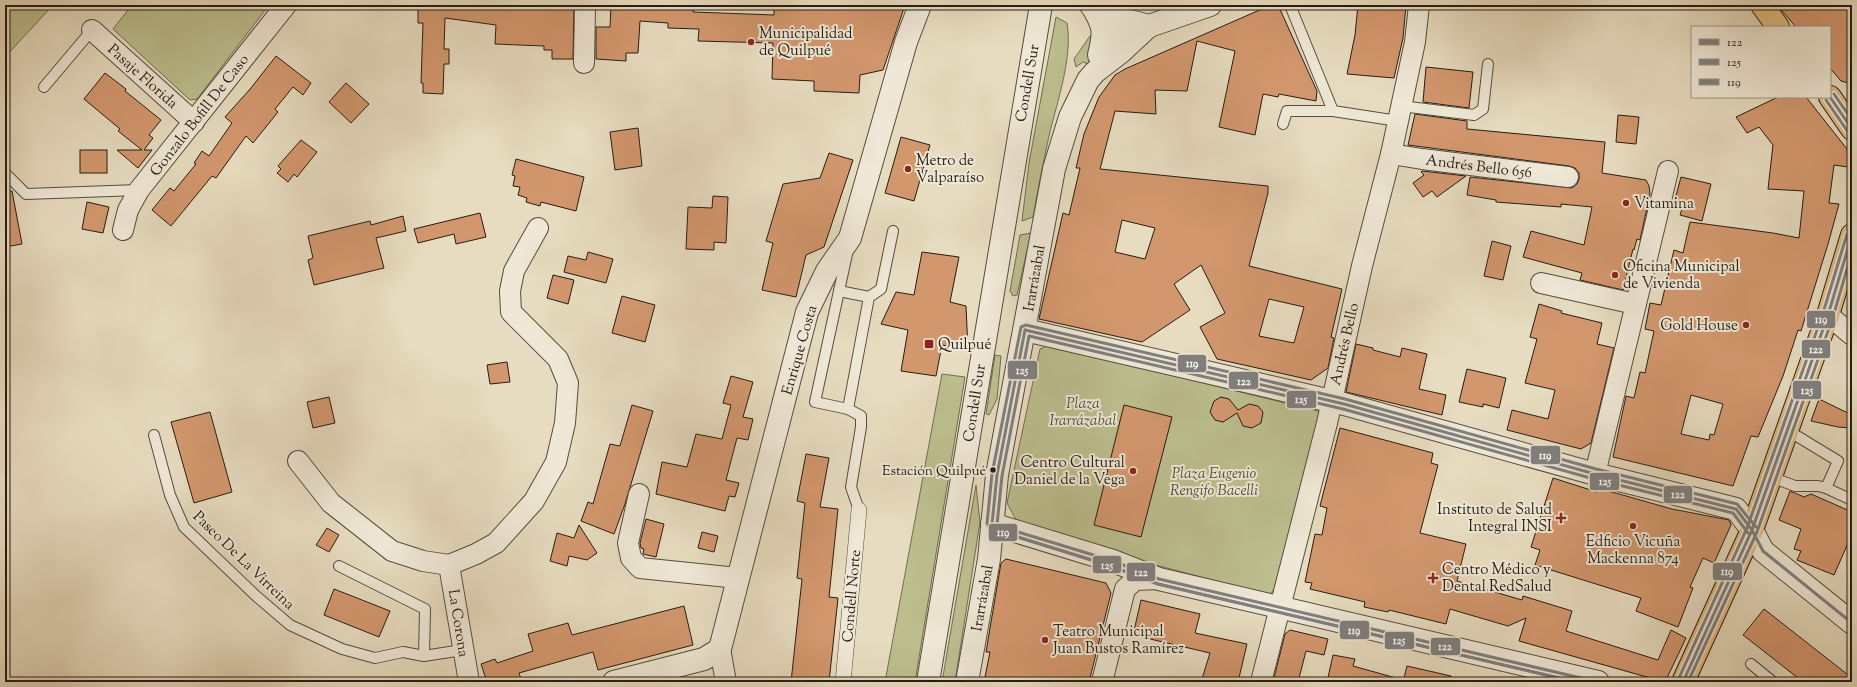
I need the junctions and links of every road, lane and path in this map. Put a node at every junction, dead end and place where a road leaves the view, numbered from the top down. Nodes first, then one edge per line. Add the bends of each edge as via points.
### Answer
1 (286, 5) edge
2 (585, 5) edge
3 (920, 5) edge
4 (1092, 5) edge
5 (1210, 5) edge
6 (1290, 5) edge
7 (1419, 5) edge
8 (1762, 5) edge
9 (1040, 9) edge
10 (1149, 26) junction
11 (1777, 26) edge
12 (92, 30) joint
13 (1103, 42) junction
14 (584, 63) dead end
15 (1488, 64) dead end
16 (1095, 72) junction
17 (44, 87) dead end
18 (1838, 101) edge
19 (1333, 111) junction
20 (1400, 113) junction
21 (194, 122) junction
22 (1283, 124) dead end
23 (1852, 129) edge
24 (1391, 154) junction
25 (1668, 171) dead end
26 (5, 173) edge
27 (1568, 177) dead end
28 (139, 190) junction
29 (538, 228) dead end
30 (124, 230) dead end
31 (893, 231) dead end
32 (1852, 235) edge
33 (850, 238) junction
34 (1541, 283) dead end
35 (839, 291) junction
36 (869, 297) junction
37 (1635, 304) junction
38 (1828, 315) junction
39 (1025, 330) junction
40 (1852, 335) edge
41 (1331, 402) junction
42 (848, 409) junction
43 (1788, 430) junction
44 (154, 435) dead end
45 (298, 462) dead end
46 (1595, 474) junction
47 (1771, 477) junction
48 (1826, 488) junction
49 (640, 494) dead end
50 (1852, 500) edge
51 (859, 510) joint
52 (992, 524) junction
53 (1752, 530) junction
54 (449, 565) junction
55 (339, 566) dead end
56 (738, 578) junction
57 (1159, 579) junction
58 (1280, 608) junction
59 (1852, 623) edge
60 (720, 649) junction
61 (462, 650) junction
62 (424, 656) junction
63 (1751, 664) dead end
64 (1589, 681) edge
65 (469, 682) edge
66 (614, 682) edge
67 (726, 682) edge
68 (843, 682) edge
69 (928, 682) edge
70 (967, 682) edge
71 (1102, 682) edge
72 (1260, 682) edge
73 (1683, 682) edge
74 (1773, 682) edge

1 - 21 street, Gonzalo Bofill De Caso
2 - 14 street
3 - 33 street, Enrique Costa via 906,42
4 - 10 street via 1118,18
4 - 13 street, Irarrázabal via 1103,25
5 - 10 street
6 - 19 lane
7 - 20 street, Andrés Bello via 1415,42
8 - 11 main road
9 - 69 street, Condell Sur
10 - 13 street
10 - 16 street, Irarrázabal
12 - 17 lane
12 - 21 street, Pasaje Florida
13 - 16 street, Irarrázabal
15 - 20 lane via 1483,109 1474,115
16 - 39 street, Irarrázabal via 1088,80 1070,117 1054,169
18 - 23 main road
19 - 20 lane
19 - 22 lane via 1287,111
20 - 24 street, Andrés Bello
21 - 28 street, Gonzalo Bofill De Caso
24 - 27 street, Andrés Bello 656
24 - 41 street, Andrés Bello
25 - 37 street
26 - 28 lane via 26,194
28 - 30 street, Gonzalo Bofill De Caso via 128,210
29 - 54 street via 514,271 510,291 511,312 558,359 568,383 565,423 556,462 534,501 496,542
31 - 36 lane via 881,289
32 - 38 main road
33 - 35 lane
33 - 56 street, Enrique Costa via 827,271 807,312
34 - 37 street
35 - 36 lane
35 - 42 lane via 815,402
36 - 42 lane
37 - 46 street
38 - 40 street
38 - 43 main road
39 - 41 street
39 - 52 street, Irarrázabal via 997,475
41 - 46 street
41 - 58 street, Andrés Bello
42 - 51 lane via 861,416 851,487
43 - 47 main road
43 - 48 lane via 1838,461
44 - 62 lane, Paseo De La Virreina via 170,495 184,527 290,625 342,649 375,658 403,652
45 - 54 street via 331,504 392,551 423,561
46 - 53 street via 1736,509
47 - 48 lane via 1795,486
47 - 53 main road
48 - 50 lane
49 - 56 street via 628,543 631,558 640,568
51 - 68 street, Condell Norte
52 - 57 street via 1113,561
52 - 70 street, Irarrázabal via 989,559
53 - 59 street via 1763,551
53 - 73 main road
54 - 61 street, La Corona
55 - 62 lane via 425,609
56 - 60 street, Enrique Costa
57 - 58 street
57 - 71 street via 1135,580 1125,588
58 - 64 street
58 - 72 street, Andrés Bello
60 - 66 street via 704,659
60 - 67 street, Enrique Costa
61 - 62 lane, Paseo De La Virreina
61 - 65 street, La Corona
63 - 74 lane

